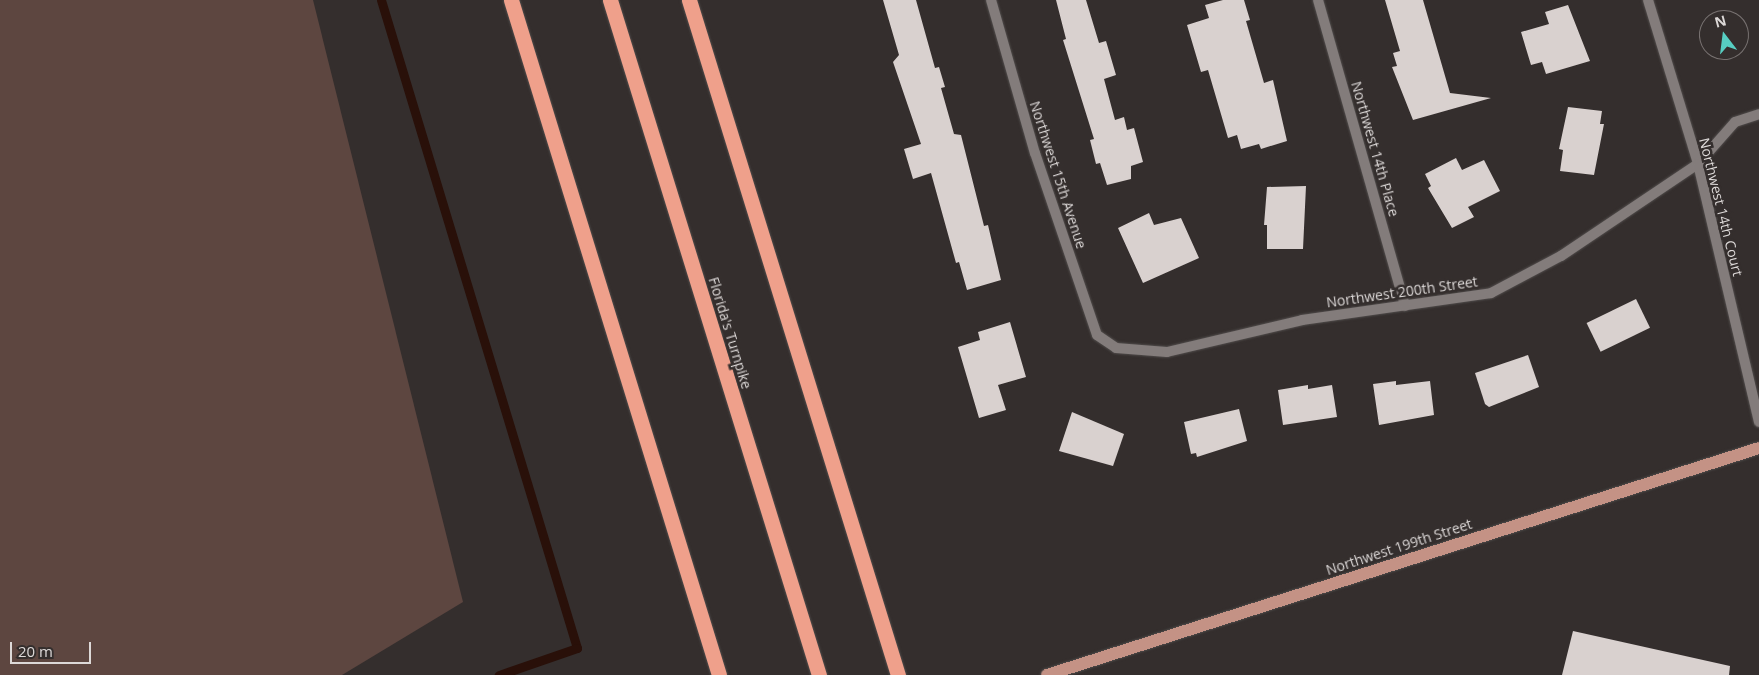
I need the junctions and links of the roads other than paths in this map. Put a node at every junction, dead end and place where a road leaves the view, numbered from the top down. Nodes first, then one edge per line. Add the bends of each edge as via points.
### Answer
1 (511, 0) edge
2 (610, 0) edge
3 (689, 0) edge
4 (991, 0) edge
5 (1318, 0) edge
6 (1648, 0) edge
7 (1759, 114) edge
8 (1698, 164) junction
9 (1405, 306) junction
10 (1116, 348) joint
11 (1759, 422) edge
12 (1759, 448) edge
13 (719, 675) edge
14 (819, 675) edge
15 (898, 675) edge
16 (1047, 675) edge

1 - 13 highway
2 - 14 highway, Florida's Turnpike
3 - 15 highway
4 - 10 street, Northwest 15th Avenue via 1035,153 1097,335
5 - 9 street, Northwest 14th Place
6 - 8 street, Northwest 14th Court
7 - 8 street, Northwest 200th Street via 1735,122
8 - 9 street, Northwest 200th Street via 1561,256 1490,293
8 - 11 street, Northwest 14th Court
9 - 10 street, Northwest 200th Street via 1302,320 1167,352
12 - 16 main road, Northwest 199th Street

